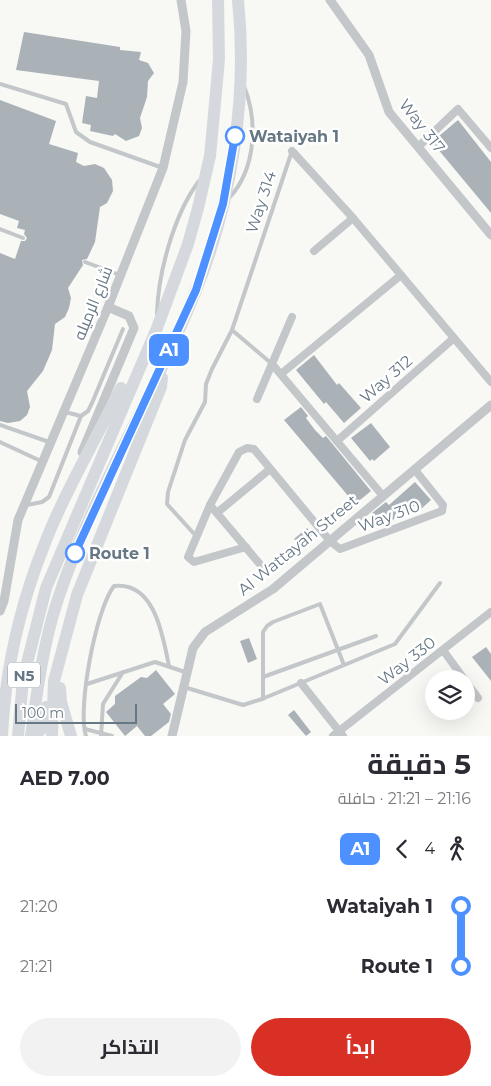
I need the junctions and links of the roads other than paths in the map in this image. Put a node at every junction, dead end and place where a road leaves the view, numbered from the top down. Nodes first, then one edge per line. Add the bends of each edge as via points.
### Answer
1 (181, 0) edge
2 (218, 0) edge
3 (238, 0) edge
4 (330, 0) edge
5 (240, 75) junction
6 (0, 84) edge
7 (418, 146) junction
8 (491, 148) edge
9 (292, 151) joint
10 (163, 168) junction
11 (223, 204) junction
12 (354, 218) junction
13 (0, 229) edge
14 (491, 235) edge
15 (22, 238) dead end
16 (314, 251) dead end
17 (85, 262) dead end
18 (401, 274) junction
19 (120, 275) junction
20 (108, 307) junction
21 (292, 317) dead end
22 (123, 328) dead end
23 (232, 330) junction
24 (454, 338) junction
25 (146, 348) junction
26 (164, 360) junction
27 (272, 364) junction
28 (281, 374) junction
29 (491, 382) edge
30 (257, 399) dead end
31 (491, 405) edge
32 (64, 412) junction
33 (82, 416) junction
34 (0, 425) edge
35 (336, 441) junction
36 (0, 442) edge
37 (52, 443) junction
38 (42, 462) junction
39 (270, 469) junction
40 (415, 470) junction
41 (383, 496) junction
42 (24, 505) junction
43 (210, 505) junction
44 (218, 512) junction
45 (50, 531) junction
46 (196, 536) junction
47 (330, 541) junction
48 (246, 547) junction
49 (264, 569) dead end
50 (440, 583) dead end
51 (22, 609) junction
52 (0, 611) edge
53 (491, 612) edge
54 (376, 636) dead end
55 (338, 650) junction
56 (443, 650) junction
57 (10, 660) junction
58 (60, 660) junction
59 (344, 665) junction
60 (169, 666) junction
61 (186, 670) junction
62 (457, 670) edge
63 (0, 672) edge
64 (122, 672) junction
65 (263, 677) junction
66 (54, 681) junction
67 (301, 683) junction
68 (86, 684) junction
69 (184, 687) junction
70 (475, 694) edge
71 (478, 698) dead end
72 (263, 699) junction
73 (84, 729) junction
74 (339, 734) edge
75 (101, 735) edge
76 (2, 736) edge
77 (18, 736) edge
78 (22, 736) edge
79 (33, 736) edge
80 (52, 736) edge
81 (71, 736) edge
82 (86, 736) edge
83 (112, 736) edge
84 (172, 736) edge

1 - 10 street, شارع الرميله via 186,32 183,82
2 - 25 highway, N5 via 219,59 206,172 188,244 157,328
3 - 5 highway, N5
4 - 7 street, Way 317 via 369,54 389,112
5 - 11 highway, N5 via 234,154
5 - 11 lane via 254,119 253,139 238,188
6 - 10 lane via 66,104 76,132 90,142
7 - 8 street via 458,109
7 - 14 street, Way 317
9 - 12 street, Way 314
9 - 23 lane, Way 314
10 - 19 street, شارع الرميله
11 - 26 highway, N5 via 196,290
12 - 16 street
12 - 18 street, Way 314
13 - 15 lane
17 - 19 lane
18 - 24 street, Way 314
18 - 28 street
19 - 20 street, شارع الرميله
20 - 32 street, شارع الرميله
20 - 45 street via 129,316 134,328
21 - 27 street
22 - 33 lane via 92,403
23 - 27 lane
23 - 46 lane, Way 314 via 206,384 205,402 185,440 168,492 167,504
24 - 29 street, Way 314
24 - 35 street, Way 312
25 - 45 highway via 130,371
25 - 77 highway, N5 via 66,539 38,616 23,679
26 - 58 highway via 161,387 77,595
26 - 79 highway, N5 via 80,539 52,621 39,680
27 - 28 street
27 - 30 street
28 - 35 street
31 - 40 street, Al Wattayah Street
32 - 33 lane
32 - 37 street, شارع الرميله
33 - 42 lane via 49,497 42,502
34 - 37 lane
35 - 41 street
36 - 38 lane
37 - 38 street, شارع الرميله
38 - 42 street, شارع الرميله
39 - 43 street via 254,449 246,448 239,452
39 - 44 street
39 - 47 street
40 - 41 street, Al Wattayah Street
40 - 47 street, Way 310 via 442,505 441,512 342,548 337,548
41 - 47 street, Al Wattayah Street
42 - 52 street, شارع الرميله via 18,520
43 - 44 street
43 - 46 street
44 - 48 street
45 - 51 highway
46 - 48 street via 189,555 192,562
47 - 61 street, Al Wattayah Street via 273,589 205,632 194,648
48 - 49 street
50 - 59 lane via 395,644
51 - 57 highway
51 - 63 highway via 6,646
53 - 56 street, Way 330
54 - 55 lane
55 - 59 lane
55 - 65 lane
55 - 65 lane via 320,604 266,626 263,632
56 - 62 street
56 - 74 street, Way 330
57 - 76 highway via 4,689
57 - 78 highway via 16,674 10,723 12,730
58 - 66 highway
58 - 81 highway via 60,702
59 - 67 lane
60 - 61 lane
60 - 64 lane via 155,662
60 - 68 lane via 152,605 141,594 122,585 114,586 108,594
61 - 69 street, Al Wattayah Street
64 - 68 lane
64 - 75 lane via 103,704
65 - 72 lane
66 - 79 highway via 48,690 42,727
66 - 80 highway
67 - 72 lane
67 - 74 street
68 - 73 lane
69 - 72 lane via 243,705
69 - 84 street, Al Wattayah Street
70 - 71 street
73 - 75 lane
73 - 82 lane
75 - 83 lane

